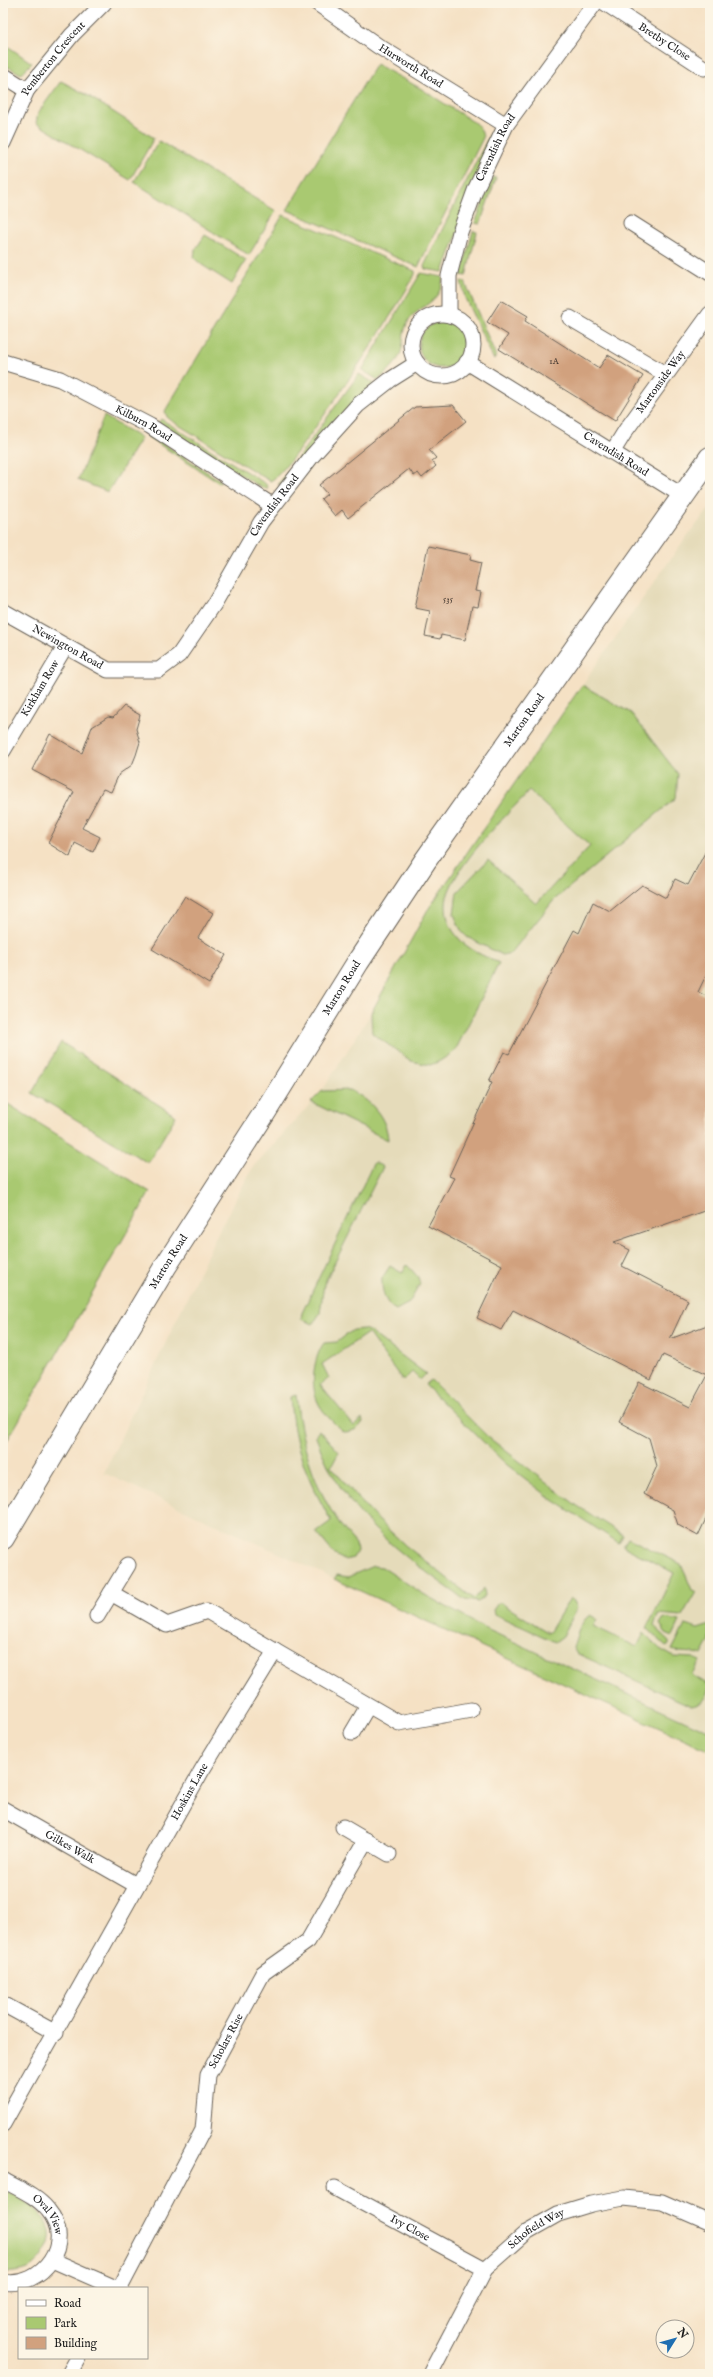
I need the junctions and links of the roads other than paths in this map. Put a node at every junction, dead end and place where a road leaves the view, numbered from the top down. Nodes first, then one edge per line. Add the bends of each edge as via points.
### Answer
1 (104, 3) edge
2 (317, 3) edge
3 (595, 3) edge
4 (605, 3) edge
5 (704, 68) dead end
6 (3, 75) edge
7 (27, 90) junction
8 (506, 125) junction
9 (3, 143) edge
10 (631, 223) dead end
11 (710, 273) edge
12 (449, 314) junction
13 (710, 314) edge
14 (570, 318) dead end
15 (3, 362) edge
16 (467, 362) junction
17 (417, 363) junction
18 (666, 374) junction
19 (613, 451) junction
20 (710, 458) edge
21 (683, 496) junction
22 (274, 506) junction
23 (3, 611) edge
24 (65, 647) junction
25 (159, 670) joint
26 (3, 751) edge
27 (3, 1538) edge
28 (128, 1565) dead end
29 (111, 1593) junction
30 (97, 1616) dead end
31 (275, 1651) junction
32 (368, 1706) junction
33 (471, 1710) dead end
34 (352, 1733) dead end
35 (3, 1809) edge
36 (343, 1827) dead end
37 (366, 1840) junction
38 (389, 1854) dead end
39 (136, 1885) junction
40 (3, 2004) edge
41 (56, 2033) junction
42 (3, 2124) edge
43 (3, 2180) edge
44 (335, 2188) dead end
45 (710, 2223) edge
46 (52, 2260) junction
47 (485, 2269) junction
48 (3, 2282) edge
49 (114, 2287) edge
50 (121, 2287) edge
51 (77, 2359) edge
52 (69, 2374) edge
53 (430, 2374) edge

1 - 7 street, Pemberton Crescent via 72,35
2 - 8 street, Hurworth Road via 378,46
3 - 8 street, Cavendish Road
4 - 5 street, Bretby Close
6 - 7 street
7 - 9 street, Pemberton Crescent
8 - 12 street, Cavendish Road via 476,188 460,232 449,276
10 - 11 street
12 - 16 street via 462,322 470,334 471,353
12 - 17 street via 430,316 416,328 411,346 412,355
13 - 18 street, Martonside Way
14 - 18 street
15 - 22 street, Kilburn Road via 60,379 150,426
16 - 17 street via 456,372 442,375 433,374
16 - 19 street, Cavendish Road
17 - 22 street, Cavendish Road via 358,405 312,456
18 - 19 street, Martonside Way
19 - 21 street, Cavendish Road
20 - 21 main road, Marton Road
21 - 27 main road, Marton Road via 425,861 358,962 166,1267
22 - 25 street, Cavendish Road via 261,522 214,604 179,655
23 - 24 street, Newington Road
24 - 25 street, Newington Road via 108,670
24 - 26 street, Kirkham Row
28 - 29 street
29 - 30 street
29 - 31 street via 167,1626 207,1611
31 - 32 street
31 - 39 street, Hoskins Lane
32 - 33 street via 399,1723
32 - 34 street
35 - 39 street, Gilkes Walk
36 - 37 street
37 - 38 street
37 - 50 street, Scholars Rise via 308,1941 263,1973 208,2075 203,2130
39 - 41 street, Hoskins Lane
40 - 41 street
41 - 42 street, Hoskins Lane
43 - 46 street, Oval View via 33,2196 49,2211 57,2226 57,2245
44 - 47 street, Ivy Close
45 - 47 street, Schofield Way via 662,2202 624,2198 591,2204 558,2214 528,2232
46 - 48 street, Oval View via 44,2270 30,2280 14,2284
46 - 49 street
47 - 53 street, Schofield Way
51 - 52 street

